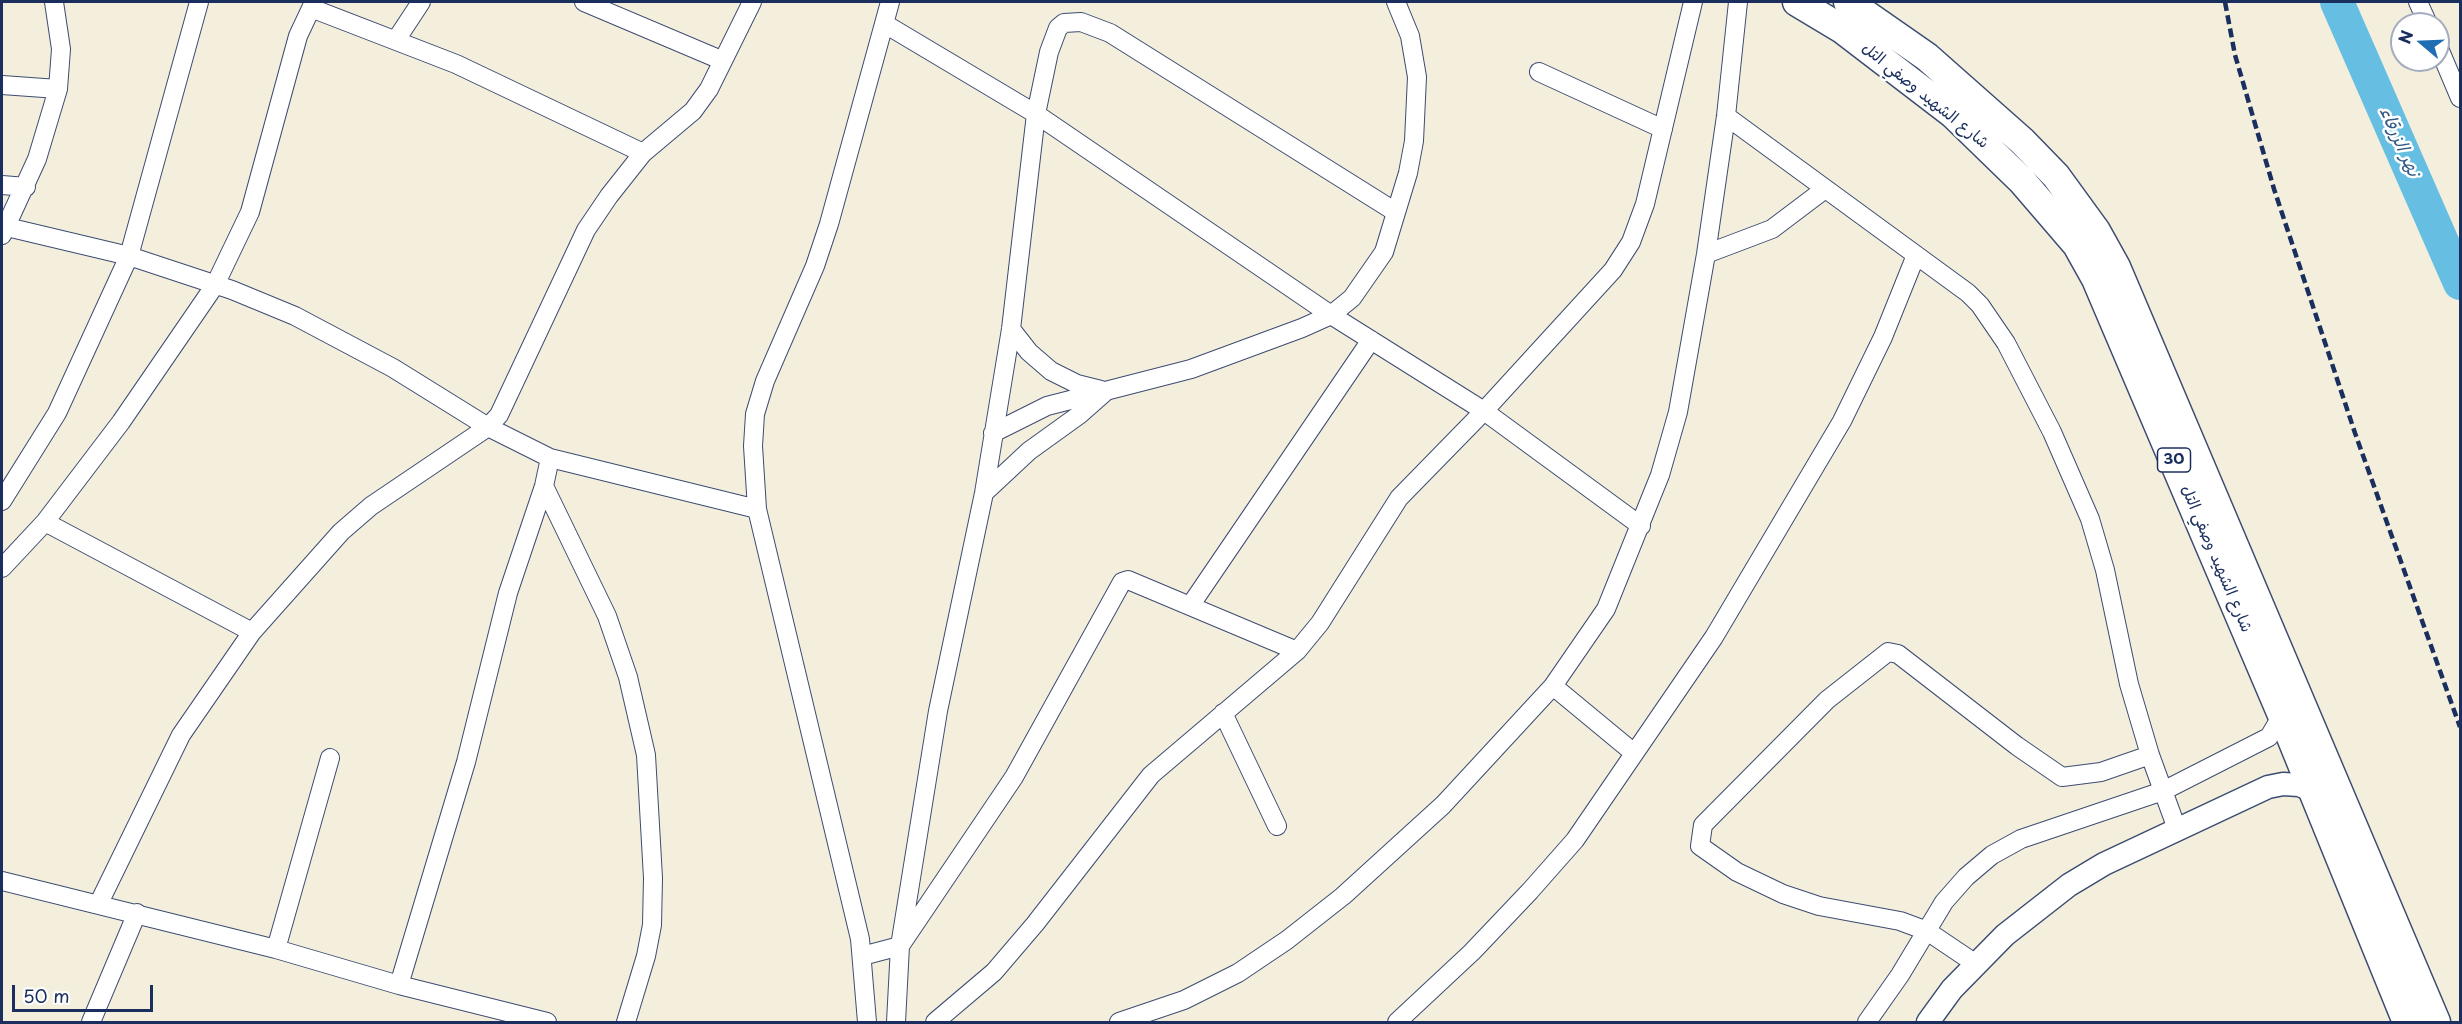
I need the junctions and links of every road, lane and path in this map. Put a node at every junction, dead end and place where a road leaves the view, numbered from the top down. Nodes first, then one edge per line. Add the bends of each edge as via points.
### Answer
1 (54, 2) edge
2 (199, 2) edge
3 (421, 2) edge
4 (584, 2) edge
5 (752, 2) edge
6 (890, 2) edge
7 (1396, 2) edge
8 (1693, 2) edge
9 (1738, 2) edge
10 (1797, 2) edge
11 (1848, 2) edge
12 (313, 5) edge
13 (885, 24) junction
14 (396, 40) junction
15 (721, 60) junction
16 (1539, 72) dead end
17 (2449, 72) edge
18 (2, 85) edge
19 (58, 89) junction
20 (2460, 98) edge
21 (1036, 114) junction
22 (1726, 116) junction
23 (1663, 129) junction
24 (643, 153) junction
25 (2, 184) edge
26 (26, 187) junction
27 (1825, 189) junction
28 (1394, 211) junction
29 (4, 231) edge
30 (1706, 254) junction
31 (1916, 255) junction
32 (129, 256) junction
33 (215, 285) junction
34 (1331, 315) junction
35 (1011, 329) junction
36 (1371, 340) junction
37 (1106, 392) junction
38 (1484, 411) junction
39 (488, 428) junction
40 (993, 433) junction
41 (550, 458) junction
42 (544, 486) junction
43 (984, 492) junction
44 (2, 501) edge
45 (757, 509) junction
46 (45, 522) junction
47 (1641, 526) junction
48 (2, 568) edge
49 (1190, 606) junction
50 (252, 632) junction
51 (1297, 651) junction
52 (1554, 686) junction
53 (1223, 713) junction
54 (2282, 716) junction
55 (1634, 753) junction
56 (2150, 755) junction
57 (330, 758) dead end
58 (2314, 790) junction
59 (2163, 791) junction
60 (1278, 826) dead end
61 (2177, 829) junction
62 (2, 881) edge
63 (99, 903) junction
64 (137, 913) junction
65 (1927, 931) junction
66 (900, 946) junction
67 (276, 949) junction
68 (862, 956) junction
69 (1976, 964) junction
70 (399, 986) junction
71 (91, 1023) edge
72 (547, 1023) edge
73 (626, 1023) edge
74 (867, 1023) edge
75 (896, 1023) edge
76 (935, 1023) edge
77 (1119, 1023) edge
78 (1397, 1023) edge
79 (1867, 1023) edge
80 (1928, 1023) edge
81 (2407, 1023) edge
82 (2436, 1023) edge

1 - 19 street via 62,49
2 - 32 street
3 - 14 street
4 - 15 street
5 - 15 street
6 - 13 street
7 - 28 street via 1410,36 1417,108 1408,173
8 - 23 street
9 - 22 street
10 - 54 main road, شارع الشهيد وصفي التل / 30 via 1842,29 1953,114 2022,181 2077,245 2096,279
11 - 82 main road, شارع الشهيد وصفي التل / 30 via 1927,57 2022,141 2056,176 2096,231 2130,299
12 - 14 street
12 - 33 street via 298,36 250,212
13 - 21 street
13 - 45 street via 829,224 755,414
14 - 24 street via 456,64
15 - 24 street via 709,89 693,111
16 - 23 street
17 - 20 street
18 - 19 street
19 - 26 street
21 - 28 street via 1053,37 1064,23 1081,22 1143,52
21 - 34 street
21 - 35 street
22 - 27 street
22 - 30 street
23 - 38 street via 1645,204 1624,254
24 - 39 street via 586,230 508,398
25 - 26 street
26 - 29 street
27 - 30 street via 1772,229
27 - 31 street
28 - 34 street via 1384,252 1352,298
29 - 32 street
30 - 47 street via 1678,412
31 - 55 street via 1865,377 1816,469 1714,637
31 - 56 street via 1980,305 2006,343 2052,432 2093,529
32 - 33 street
32 - 44 street via 57,413
33 - 39 street via 284,311 341,339
33 - 46 street via 164,362
34 - 36 street
34 - 37 street via 1191,369
35 - 37 street via 1029,352 1052,371 1077,384
35 - 40 street
36 - 38 street
36 - 49 street
37 - 40 street via 1047,406
37 - 43 street via 1029,451
38 - 47 street
38 - 51 street via 1399,498 1320,623
39 - 41 street
39 - 50 street via 371,506 341,532
40 - 43 street
41 - 42 street
41 - 45 street
42 - 70 street via 508,593 466,762
42 - 73 street via 607,616 628,677 646,754 652,925
43 - 66 street via 939,711
45 - 68 street
46 - 48 street
46 - 50 street
47 - 52 street via 1606,609
49 - 51 street
49 - 66 street via 1128,580 1118,586 1014,777
50 - 63 street via 181,735
51 - 53 street
52 - 55 street
52 - 77 street via 1390,856 1297,932 1238,973 1184,1000
53 - 60 street
53 - 76 street via 1151,775 994,972
54 - 58 main road, شارع الشهيد وصفي التل / 30
54 - 59 street via 2269,737
55 - 78 street via 1575,840 1530,891
56 - 59 street
56 - 65 street via 2101,772 2062,777 1898,654 1888,652 1827,700 1703,825 1700,846 1737,872 1783,894
57 - 67 street
58 - 61 street via 2283,784 2268,788
58 - 81 main road, شارع الشهيد وصفي التل / 30
59 - 61 street
59 - 65 street via 2021,839 1992,855 1944,902
61 - 69 street via 2069,885 2012,928
62 - 63 street
63 - 64 street
64 - 67 street
64 - 71 street
65 - 69 street
65 - 79 street
66 - 68 street
66 - 75 street
67 - 70 street
68 - 74 street
69 - 80 street
70 - 72 street

